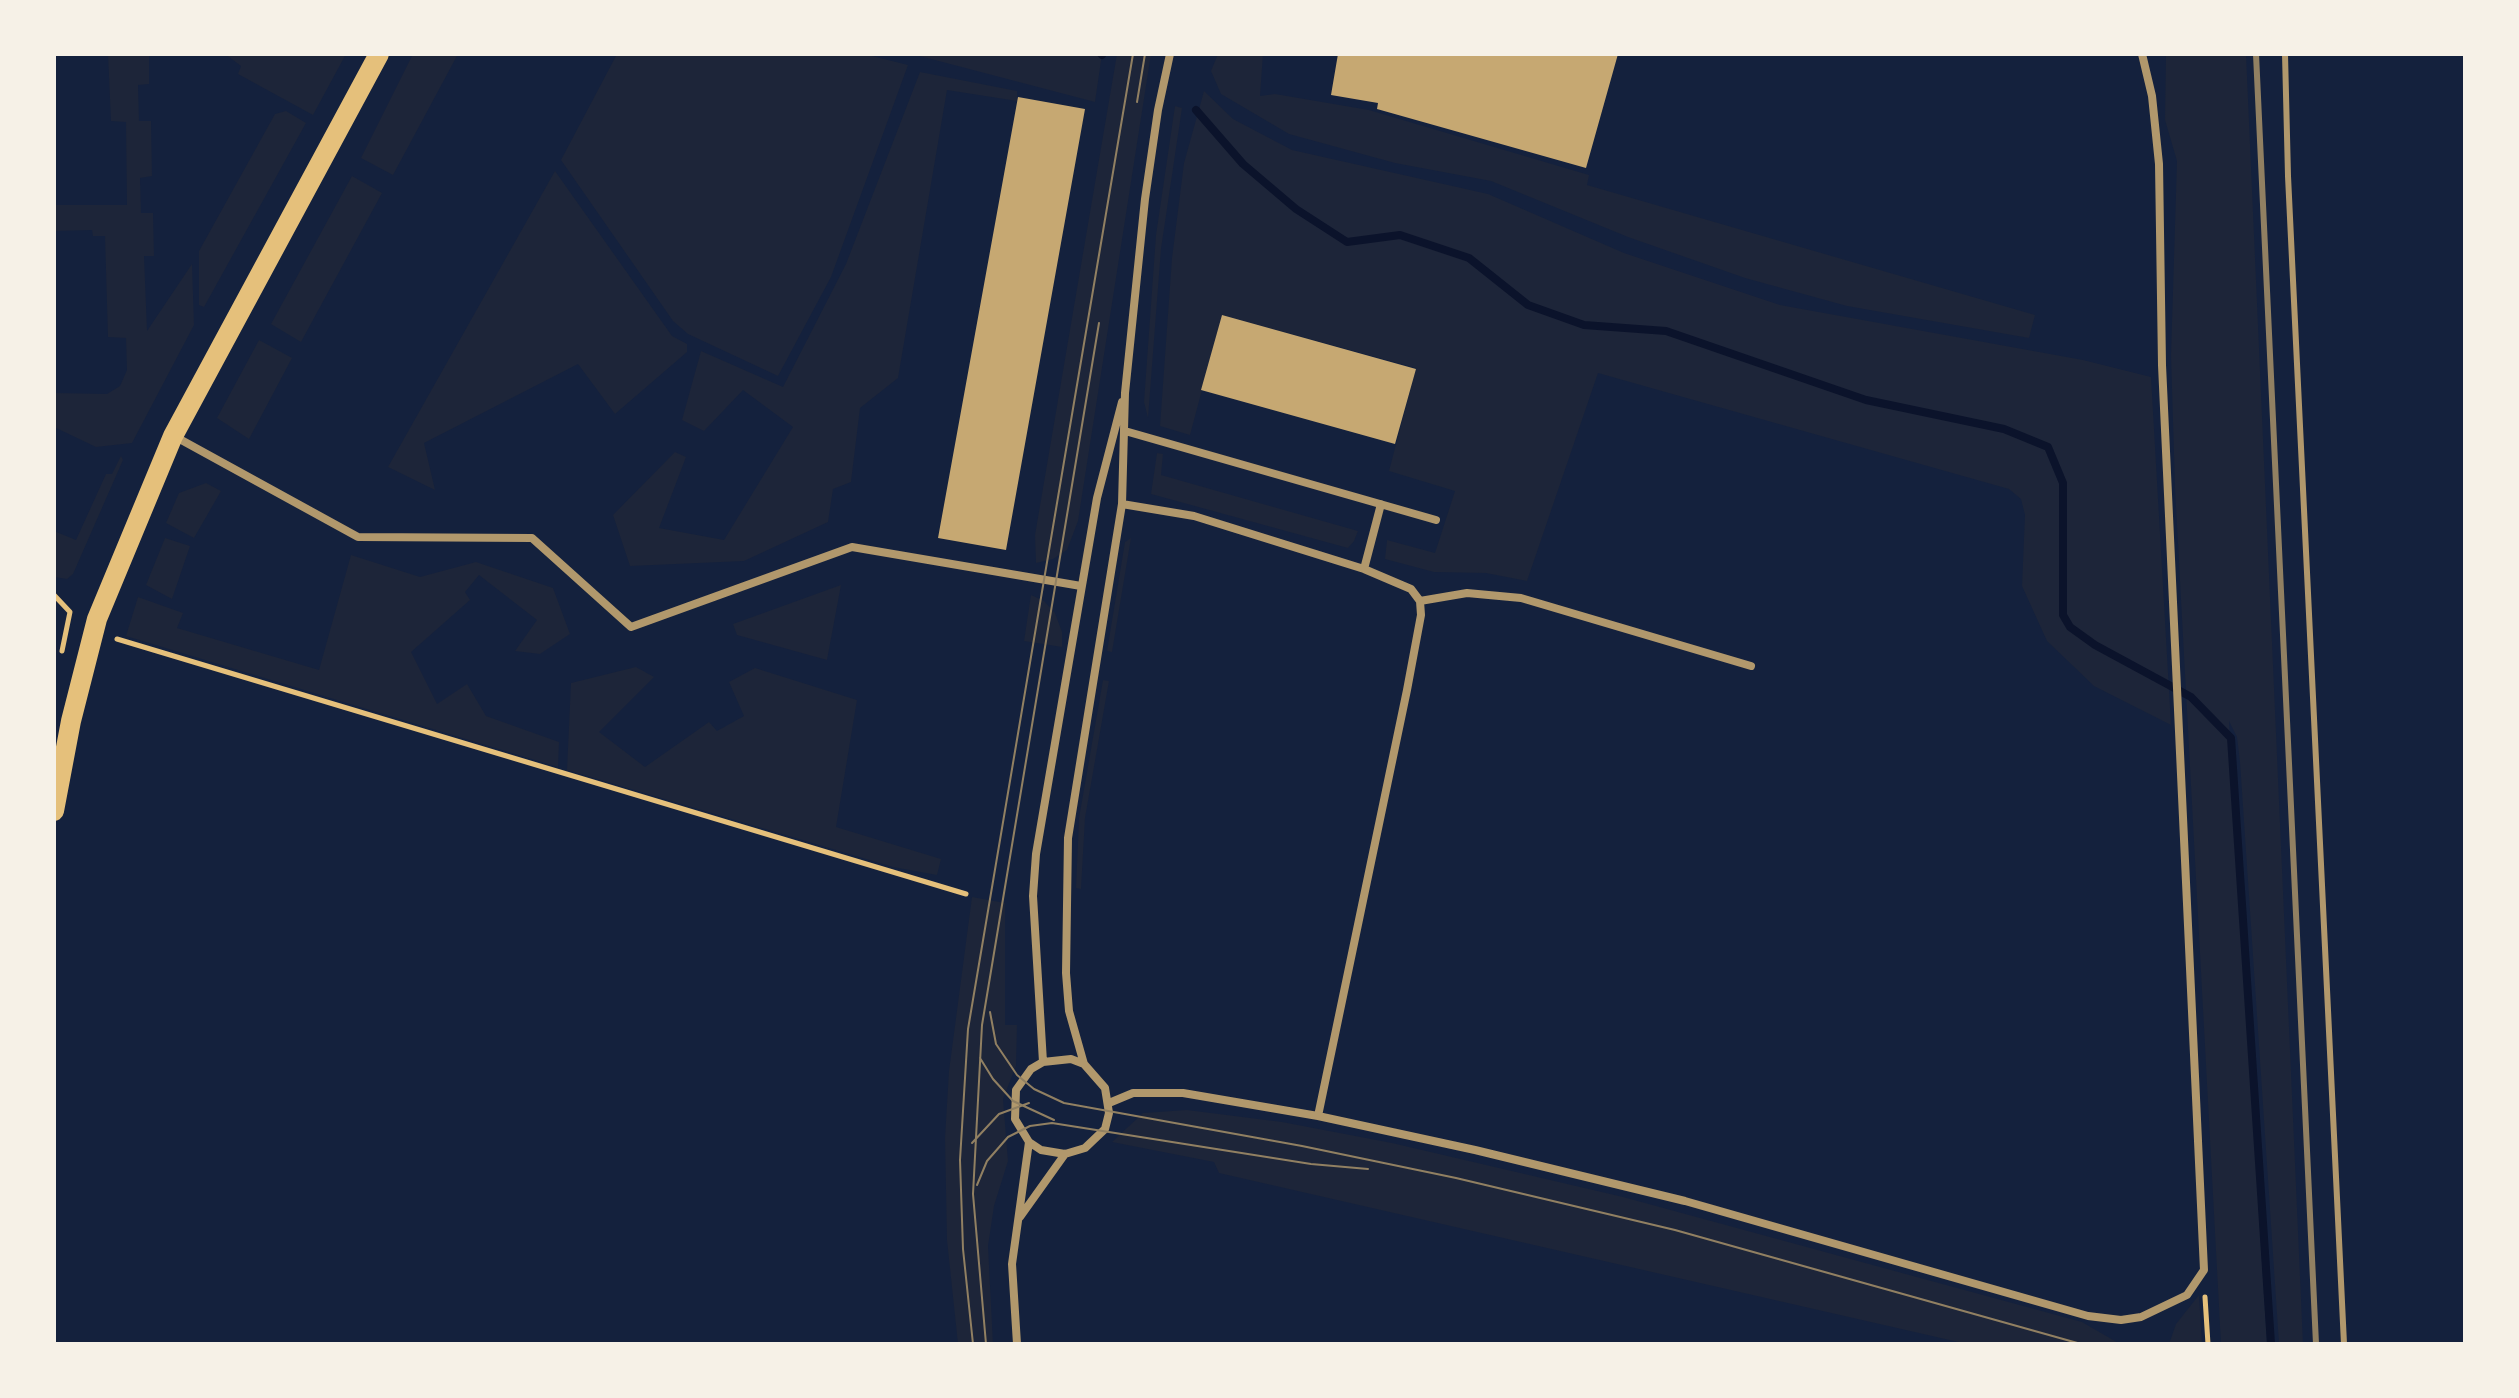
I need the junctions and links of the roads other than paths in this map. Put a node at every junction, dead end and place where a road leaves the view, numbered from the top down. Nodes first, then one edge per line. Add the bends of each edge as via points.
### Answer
1 (379, 54) edge
2 (2142, 54) edge
3 (2285, 54) edge
4 (1170, 57) edge
5 (1125, 393) junction
6 (1125, 431) junction
7 (173, 436) junction
8 (1122, 504) junction
9 (1381, 504) junction
10 (1436, 520) dead end
11 (1364, 569) junction
12 (1081, 586) junction
13 (1418, 598) junction
14 (1751, 666) dead end
15 (54, 811) edge
16 (1043, 1062) junction
17 (1084, 1064) junction
18 (1109, 1103) junction
19 (1318, 1116) junction
20 (1029, 1142) junction
21 (1065, 1154) junction
22 (1017, 1221) junction
23 (1017, 1344) edge
24 (2344, 1344) edge

1 - 7 main road
2 - 19 street via 2159,164 2162,365 2204,1270 2187,1295 2157,1312 2121,1320 2088,1316 1685,1201
3 - 24 lane
4 - 5 street via 1158,110
5 - 6 street
5 - 12 street via 1107,450
6 - 8 street
6 - 9 street
7 - 12 street via 358,537 532,538 631,627 852,547
7 - 15 main road via 97,619
8 - 11 street via 1194,516
8 - 17 street via 1068,838 1066,973 1069,1011
9 - 10 street
9 - 11 street
11 - 13 street
12 - 16 street via 1036,854 1033,896
13 - 14 street via 1467,593 1521,598
13 - 19 street via 1421,615 1407,690
16 - 17 street
16 - 20 street via 1021,1080 1013,1101 1015,1119
17 - 18 street via 1097,1074
18 - 19 street via 1133,1093 1160,1091
18 - 21 street via 1105,1129 1085,1148
20 - 21 street
20 - 22 street
21 - 22 street
22 - 23 street via 1012,1264

